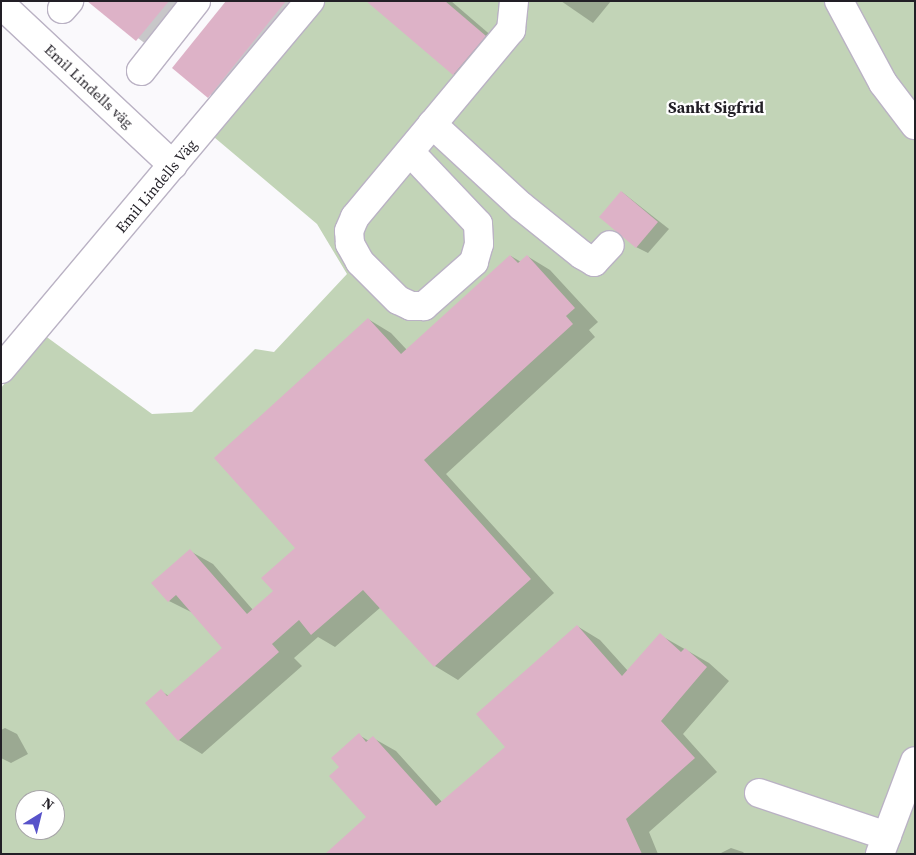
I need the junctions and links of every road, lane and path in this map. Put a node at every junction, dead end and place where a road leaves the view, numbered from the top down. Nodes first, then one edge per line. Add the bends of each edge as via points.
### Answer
1 (196, 1) edge
2 (310, 1) edge
3 (514, 1) edge
4 (839, 1) edge
5 (5, 8) dead end
6 (141, 71) dead end
7 (432, 124) junction
8 (915, 125) edge
9 (410, 152) junction
10 (174, 165) junction
11 (610, 244) dead end
12 (1, 369) edge
13 (915, 761) edge
14 (759, 793) dead end
15 (884, 845) edge

1 - 6 street
2 - 10 street, Emil Lindells Väg
3 - 7 street via 510,30
4 - 8 street via 883,83
5 - 10 street, Emil Lindells väg
7 - 9 street
7 - 11 street via 521,206 582,255 594,262
9 - 9 street via 355,218 350,244 360,262 398,300 411,306 424,306 474,262 479,244 478,224
10 - 12 street, Emil Lindells Väg
13 - 15 street
14 - 15 street

